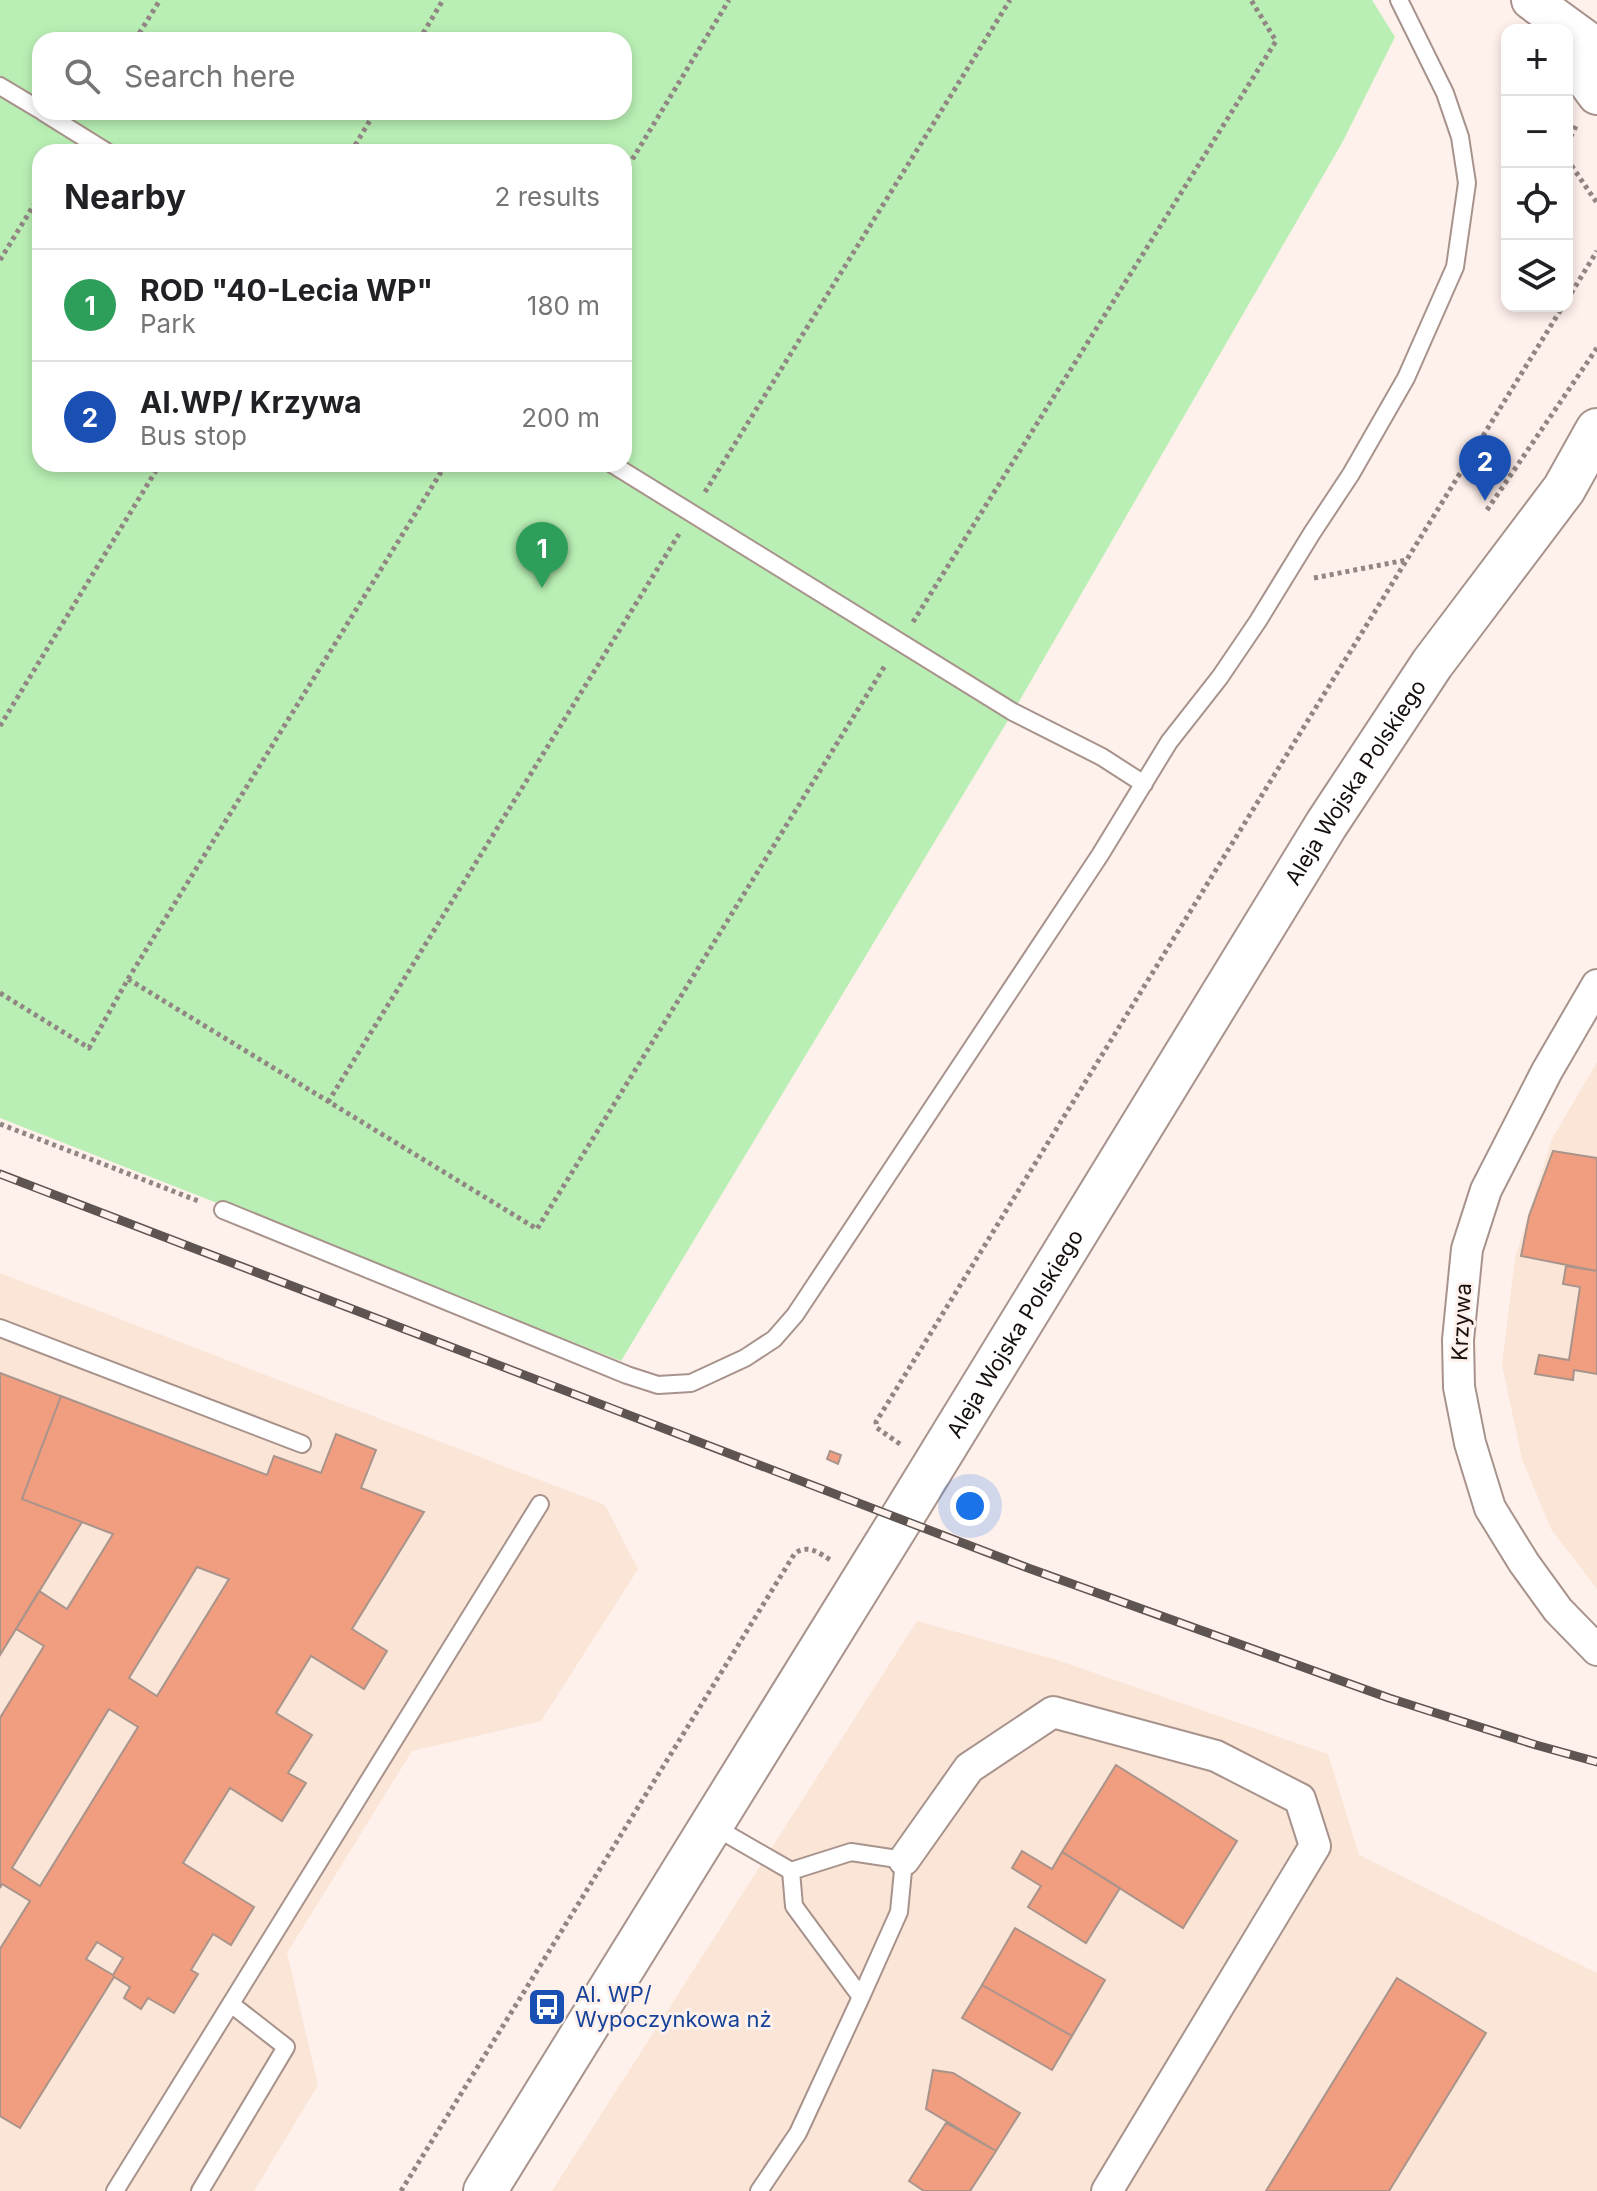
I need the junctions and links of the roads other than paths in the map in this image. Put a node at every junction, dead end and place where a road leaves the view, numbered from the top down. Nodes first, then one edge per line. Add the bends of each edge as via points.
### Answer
1 (1399, 0) edge
2 (1529, 0) edge
3 (1545, 24) edge
4 (1597, 48) edge
5 (1573, 62) edge
6 (0, 86) edge
7 (1597, 95) edge
8 (32, 106) edge
9 (55, 120) edge
10 (94, 144) edge
11 (1597, 430) edge
12 (1597, 455) edge
13 (625, 472) edge
14 (1564, 489) junction
15 (1144, 784) junction
16 (1597, 985) edge
17 (223, 1210) road end
18 (0, 1328) edge
19 (302, 1444) dead end
20 (540, 1504) dead end
21 (1597, 1650) edge
22 (711, 1826) junction
23 (904, 1860) junction
24 (791, 1871) junction
25 (861, 1997) junction
26 (231, 2004) junction
27 (115, 2191) edge
28 (200, 2191) edge
29 (485, 2191) edge
30 (759, 2191) edge
31 (1107, 2191) edge

1 - 15 lane via 1445,93 1460,137 1467,183 1455,267 1406,378 1351,474 1282,585
2 - 3 street
2 - 4 street
5 - 7 street
6 - 8 lane
9 - 10 lane
11 - 14 main road, Aleja Wojska Polskiego
12 - 14 main road, Aleja Wojska Polskiego
13 - 15 lane via 1013,712
14 - 22 main road, Aleja Wojska Polskiego via 1432,664 1326,825
15 - 17 lane via 795,1315 774,1339 704,1377 658,1385 627,1375
16 - 21 street, Krzywa via 1486,1190 1467,1249 1458,1340 1459,1387 1490,1508 1558,1610
18 - 19 lane
20 - 26 lane
22 - 24 lane
22 - 29 main road, Aleja Wojska Polskiego
23 - 24 lane via 851,1852
23 - 25 lane via 899,1912
23 - 31 street via 969,1768 1053,1712 1216,1756 1300,1799 1315,1846
24 - 25 lane via 794,1906
25 - 30 lane via 798,2133
26 - 27 lane
26 - 28 lane via 286,2047

